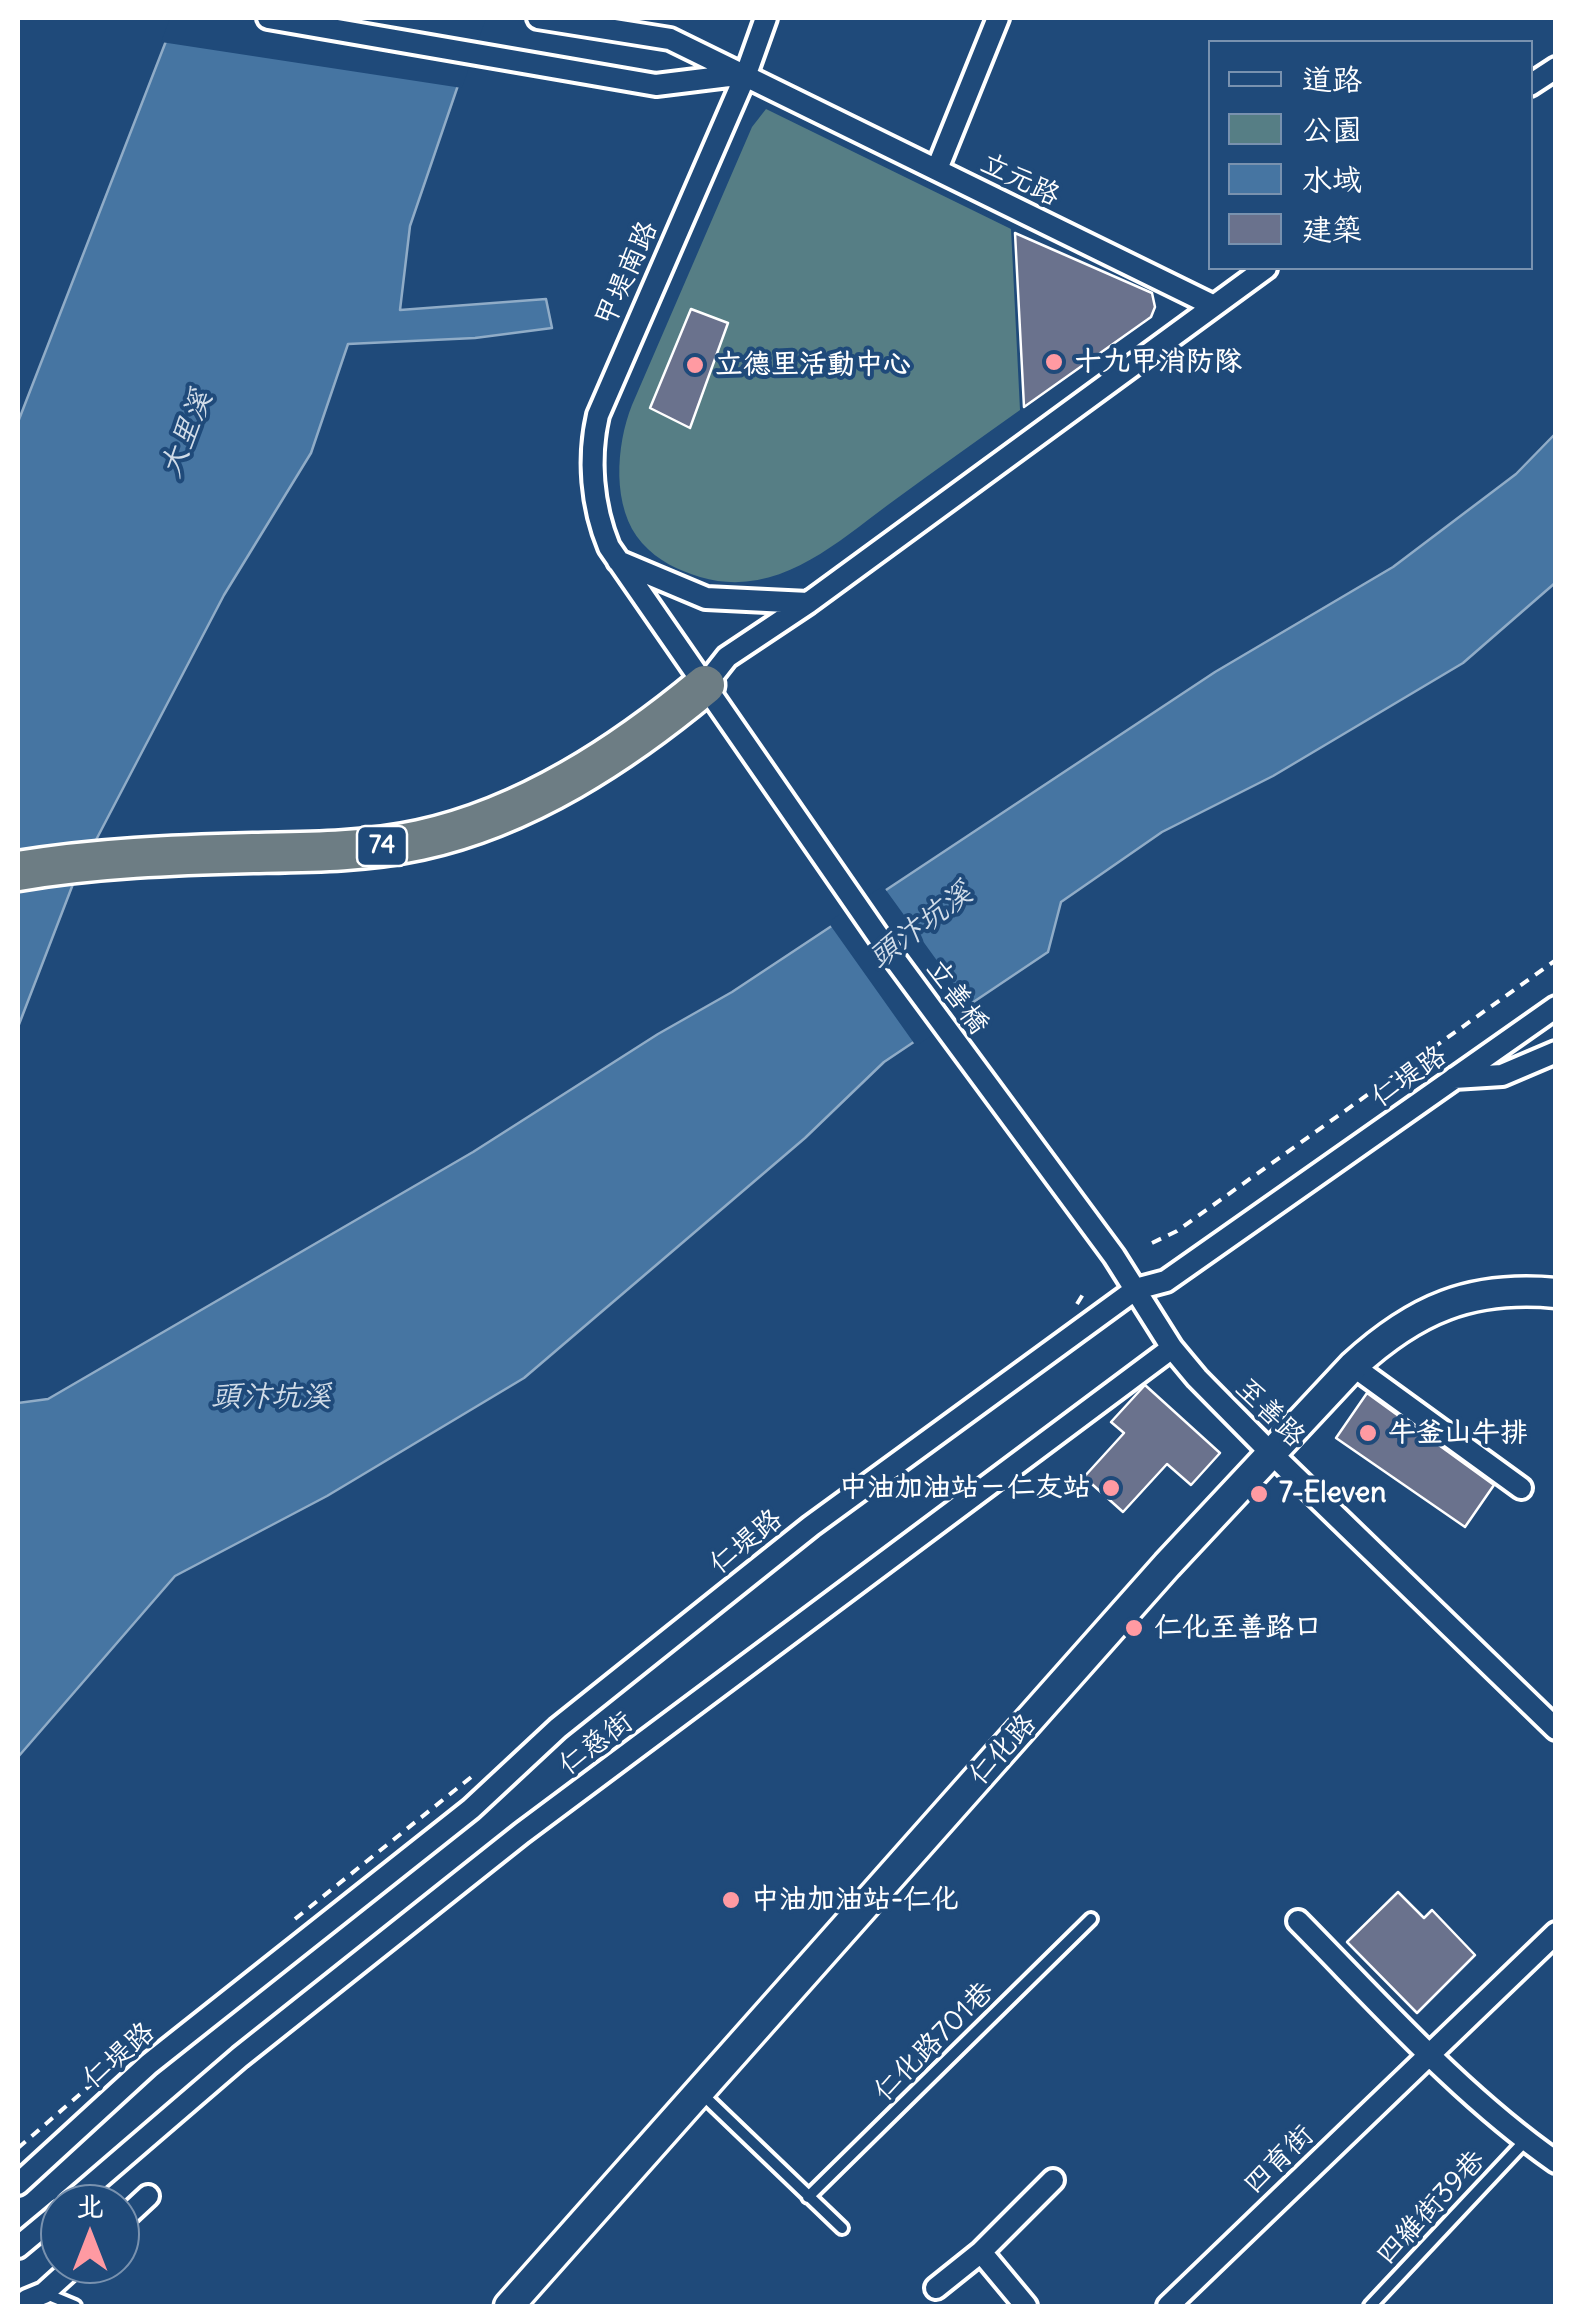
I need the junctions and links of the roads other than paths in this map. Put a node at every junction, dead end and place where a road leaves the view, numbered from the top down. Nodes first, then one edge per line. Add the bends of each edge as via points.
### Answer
1 (268, 18) edge
2 (538, 18) edge
3 (766, 18) edge
4 (998, 18) edge
5 (1556, 68) edge
6 (746, 74) junction
7 (1533, 83) edge
8 (937, 169) junction
9 (1263, 270) edge
10 (1212, 304) junction
11 (616, 561) junction
12 (808, 603) junction
13 (705, 685) junction
14 (18, 871) edge
15 (1556, 1007) edge
16 (1556, 1052) edge
17 (1454, 1078) junction
18 (1136, 1289) junction
19 (1556, 1293) edge
20 (1172, 1348) junction
21 (1353, 1366) junction
22 (1270, 1452) junction
23 (1520, 1488) dead end
24 (1556, 1728) edge
25 (1091, 1919) dead end
26 (1298, 1921) dead end
27 (1556, 1933) edge
28 (1429, 2054) junction
29 (699, 2091) junction
30 (1525, 2141) junction
31 (1556, 2162) edge
32 (1052, 2180) dead end
33 (18, 2184) edge
34 (92, 2184) edge
35 (148, 2196) dead end
36 (808, 2197) junction
37 (140, 2203) edge
38 (842, 2228) dead end
39 (40, 2229) edge
40 (18, 2247) edge
41 (981, 2252) junction
42 (55, 2284) edge
43 (936, 2288) dead end
44 (44, 2294) junction
45 (21, 2306) edge
46 (75, 2306) edge
47 (508, 2306) edge
48 (1026, 2306) edge
49 (1168, 2306) edge
50 (1370, 2306) edge

1 - 6 street via 656,85
2 - 6 street, 立元路 via 670,40
3 - 6 street, 甲堤南路
4 - 8 street
5 - 7 street
6 - 8 street, 立元路
6 - 11 street, 甲堤南路 via 598,415 593,474 603,532
8 - 10 street, 立元路
9 - 10 street
10 - 12 street
11 - 12 street via 706,598
11 - 13 street, 甲堤南路
12 - 13 street via 726,657
13 - 14 highway, 74 via 549,792 460,830 367,848 118,858
13 - 18 street, 立善橋 via 882,942
15 - 17 street, 仁堤路
16 - 17 street via 1502,1075
17 - 18 street, 仁堤路 via 1166,1280
18 - 20 street, 至善路
18 - 33 street, 仁堤路 via 810,1526 558,1728 471,1809 149,2064
19 - 21 main road, 仁化路 via 1514,1290 1424,1314
20 - 22 street, 至善路
20 - 34 street, 仁慈街 via 522,1833 254,2045
21 - 22 main road, 仁化路
21 - 23 street
22 - 24 street, 至善路
22 - 29 main road, 仁化路
25 - 36 lane, 仁化路701巷
26 - 28 street
27 - 28 street, 四育街
28 - 30 street
28 - 49 street, 四育街
29 - 36 lane
29 - 47 main road, 仁化路
30 - 31 street
30 - 50 lane, 四維街39巷
32 - 41 street
35 - 37 street
36 - 38 lane
39 - 40 street
41 - 43 street
41 - 48 street
42 - 44 street
44 - 45 street
44 - 46 lane

